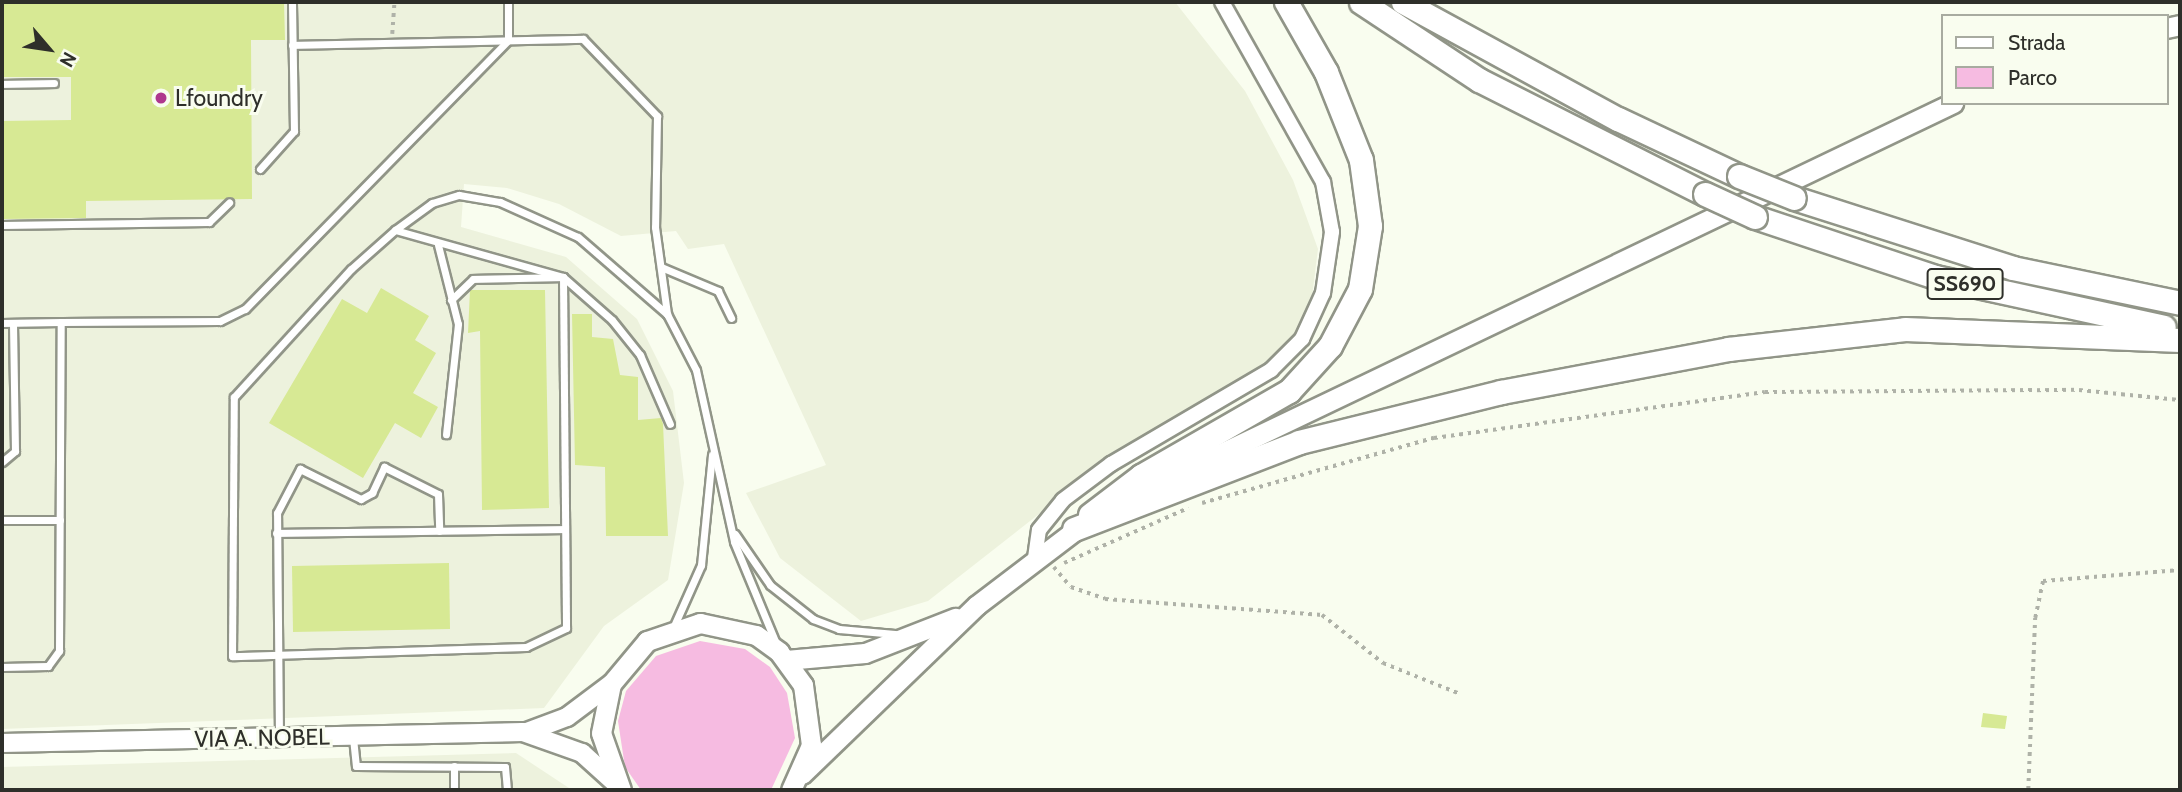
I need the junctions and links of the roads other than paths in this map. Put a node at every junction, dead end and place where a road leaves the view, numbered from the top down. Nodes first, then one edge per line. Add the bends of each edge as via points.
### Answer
1 (292, 2) edge
2 (508, 2) edge
3 (1222, 2) edge
4 (1286, 2) edge
5 (1361, 2) edge
6 (1403, 2) edge
7 (508, 40) junction
8 (292, 45) junction
9 (54, 83) dead end
10 (2, 84) edge
11 (1949, 105) edge
12 (260, 169) dead end
13 (229, 203) dead end
14 (2, 225) edge
15 (396, 230) junction
16 (438, 246) junction
17 (661, 267) junction
18 (563, 277) junction
19 (451, 300) junction
20 (2180, 301) edge
21 (667, 314) junction
22 (731, 318) dead end
23 (61, 322) junction
24 (2, 323) edge
25 (13, 323) junction
26 (2180, 330) edge
27 (2180, 340) edge
28 (670, 424) dead end
29 (446, 434) dead end
30 (712, 447) junction
31 (2, 463) edge
32 (2, 520) edge
33 (60, 520) junction
34 (729, 523) junction
35 (565, 529) junction
36 (1074, 529) junction
37 (439, 531) junction
38 (276, 533) junction
39 (1043, 561) junction
40 (977, 605) junction
41 (672, 629) junction
42 (930, 630) junction
43 (275, 654) junction
44 (783, 656) junction
45 (2, 667) edge
46 (611, 684) junction
47 (523, 733) junction
48 (353, 737) junction
49 (279, 738) junction
50 (2, 743) edge
51 (454, 766) junction
52 (796, 782) edge
53 (617, 786) edge
54 (454, 790) edge
55 (507, 790) edge

1 - 8 lane
2 - 7 lane
3 - 39 street via 1323,182 1332,232 1323,293 1302,339 1271,370 1111,464 1063,500 1040,530
4 - 36 highway via 1326,72 1361,160 1369,237 1356,297 1322,358 1289,391 1141,476
5 - 26 highway, SS690, bridge via 1513,99 1755,217 1935,277
6 - 20 highway, SS690, bridge via 1618,120 1794,198 2013,268
7 - 8 lane
7 - 17 lane via 583,39 657,116
7 - 23 lane via 245,309 220,321
8 - 12 lane via 294,131
9 - 10 lane
11 - 36 main road via 1455,337
13 - 14 lane via 209,222
15 - 16 lane
15 - 21 lane via 432,203 459,195 500,202 578,237
15 - 43 lane via 351,269 234,397 232,656
16 - 18 lane via 528,263
16 - 19 lane
17 - 21 lane
17 - 22 lane via 719,291
18 - 19 lane via 473,279
18 - 28 lane via 612,320 639,355
18 - 35 lane
19 - 29 lane via 458,324
21 - 30 lane via 696,370
23 - 25 lane
23 - 33 lane
24 - 25 lane
25 - 31 lane via 15,451
27 - 36 highway via 1905,329 1728,349 1501,392 1299,442
30 - 34 lane
30 - 41 lane via 701,565
32 - 33 lane
33 - 45 lane via 59,650 48,666
34 - 42 lane via 770,585 813,619 870,634
34 - 44 lane
35 - 37 lane
35 - 43 lane via 566,628 551,640 526,647
36 - 39 main road
37 - 38 lane
37 - 38 lane via 438,494 384,467 372,493 361,499 300,469 277,513
38 - 43 lane
39 - 40 main road
40 - 42 main road
40 - 52 main road via 845,726
41 - 44 main road via 729,625
41 - 46 main road via 626,660
42 - 44 main road via 865,653
43 - 49 lane
44 - 52 main road via 811,714
46 - 47 street via 567,717
46 - 53 main road via 601,733
47 - 48 street, VIA A. NOBEL
47 - 53 street via 582,753
48 - 49 street, VIA A. NOBEL
48 - 51 lane via 356,766
49 - 50 street, VIA A. NOBEL
51 - 54 lane
51 - 55 lane via 505,767

